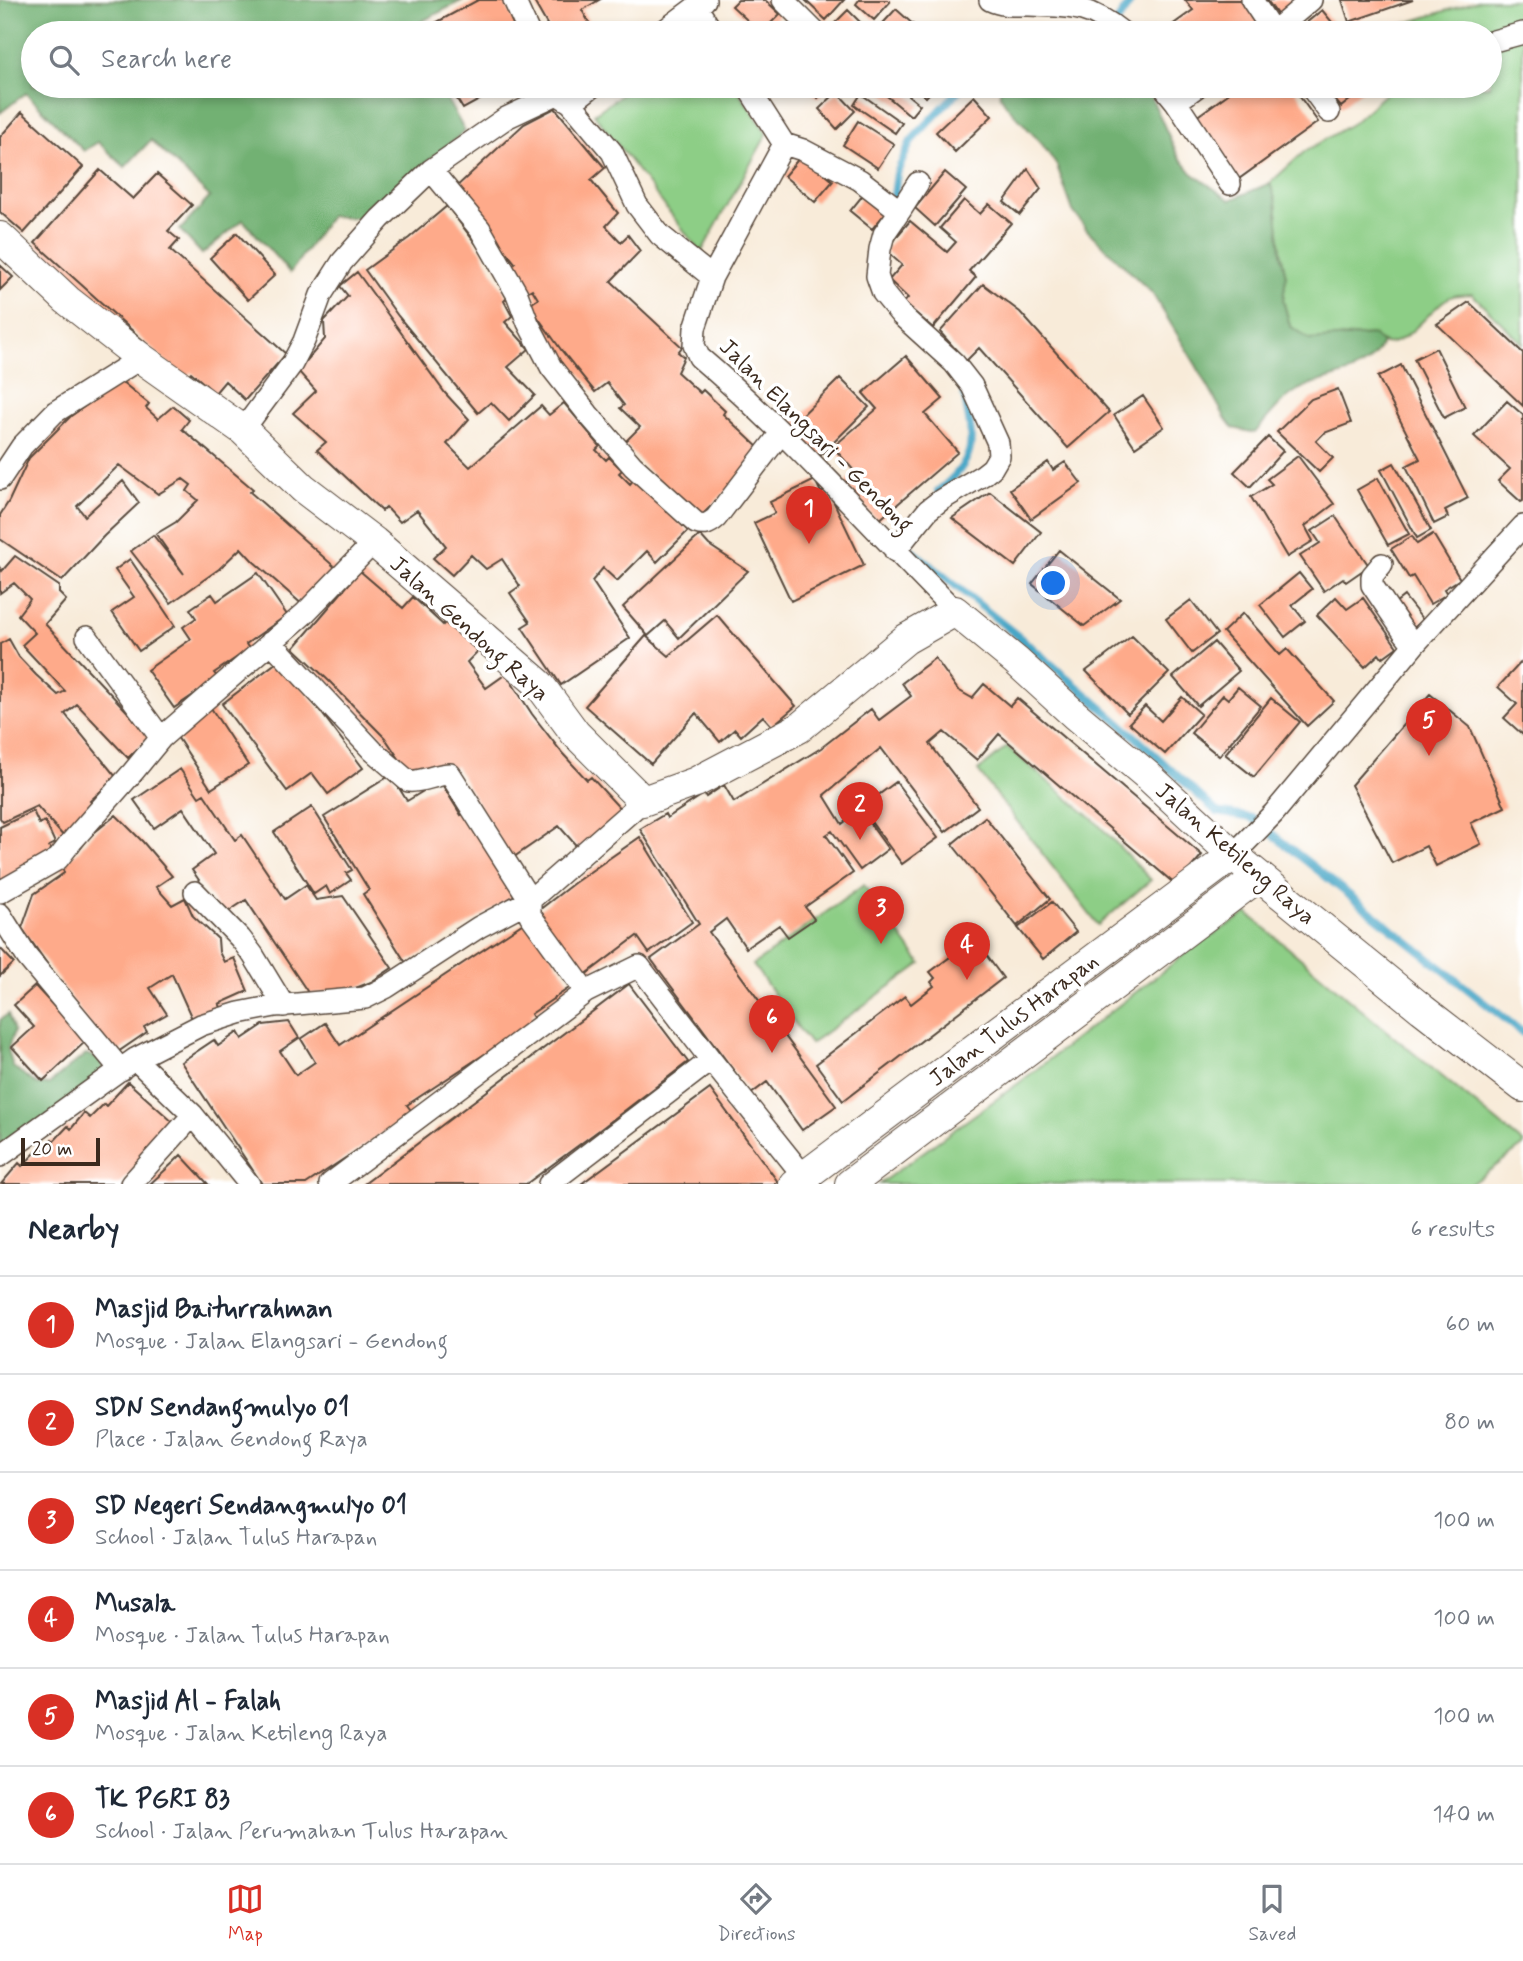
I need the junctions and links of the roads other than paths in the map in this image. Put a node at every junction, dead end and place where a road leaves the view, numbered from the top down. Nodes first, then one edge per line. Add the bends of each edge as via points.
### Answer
1 (514, 0) edge
2 (783, 0) edge
3 (990, 0) edge
4 (1252, 0) edge
5 (1311, 0) edge
6 (700, 3) edge
7 (524, 21) edge
8 (677, 21) edge
9 (708, 21) edge
10 (804, 21) edge
11 (1108, 21) edge
12 (1265, 21) edge
13 (1287, 21) edge
14 (1523, 33) edge
15 (1502, 39) edge
16 (551, 98) edge
17 (564, 98) edge
18 (755, 98) edge
19 (1173, 98) edge
20 (1319, 98) edge
21 (1329, 112) dead end
22 (784, 144) junction
23 (431, 170) junction
24 (918, 183) dead end
25 (1230, 184) dead end
26 (894, 207) junction
27 (0, 237) edge
28 (712, 277) junction
29 (141, 358) junction
30 (243, 430) junction
31 (781, 433) junction
32 (0, 479) edge
33 (1523, 526) edge
34 (373, 542) junction
35 (900, 545) junction
36 (1382, 564) dead end
37 (955, 611) junction
38 (87, 637) dead end
39 (271, 642) junction
40 (1414, 645) junction
41 (161, 737) junction
42 (643, 801) junction
43 (1240, 848) junction
44 (1259, 876) junction
45 (0, 892) edge
46 (195, 892) dead end
47 (530, 900) junction
48 (0, 914) edge
49 (586, 992) junction
50 (284, 1006) junction
51 (710, 1060) junction
52 (128, 1065) junction
53 (1523, 1087) edge
54 (193, 1115) junction
55 (0, 1156) edge
56 (803, 1181) edge
57 (131, 1184) edge
58 (249, 1184) edge
59 (330, 1184) edge
60 (549, 1184) edge
61 (850, 1184) edge

1 - 7 street
2 - 10 street
3 - 11 street via 1002,5 1069,6
4 - 12 street
5 - 13 street
6 - 8 street
6 - 9 street
14 - 15 street
16 - 23 street via 506,118
17 - 28 street via 612,152 637,205 660,234
18 - 22 street
19 - 25 street
20 - 21 street
22 - 26 street via 860,180
22 - 28 street, Jalan Elangsari - Gendong
23 - 30 street via 342,262 321,295 292,364
23 - 31 street via 480,229 551,367 633,466 696,523 711,523 716,518
24 - 26 street
26 - 35 street via 880,249 877,276 883,293 972,386 998,443 999,456 983,475 928,510
27 - 29 main road, Jalan Gendong Raya via 67,300
28 - 31 street, Jalan Elangsari - Gendong via 695,328 699,357
29 - 30 main road, Jalan Gendong Raya
29 - 32 street via 55,412 22,446
30 - 34 main road, Jalan Gendong Raya via 303,488
31 - 35 street, Jalan Elangsari - Gendong
33 - 40 street
34 - 39 street
34 - 42 main road, Jalan Gendong Raya via 539,684 575,733
35 - 37 street, Jalan Elangsari - Gendong
36 - 40 street via 1372,576 1372,585
37 - 42 main road via 906,639 799,728 696,782
37 - 43 main road, Jalan Ketileng Raya
38 - 41 street
39 - 41 street
39 - 47 street via 373,751 408,781 450,774
40 - 43 street via 1275,813
41 - 45 street via 58,859
42 - 47 street
43 - 44 main road, Jalan Ketileng Raya
43 - 56 main road, Jalan Tulus Harapan
44 - 53 main road, Jalan Ketileng Raya
44 - 61 main road, Jalan Tulus Harapan
46 - 50 street via 246,946
47 - 49 street via 530,915
47 - 50 street via 365,998
48 - 52 street via 27,957
49 - 51 street via 639,966
49 - 59 street
50 - 52 street via 201,1024
51 - 56 street
51 - 60 street
52 - 54 street
52 - 55 street
54 - 57 street
54 - 58 street

